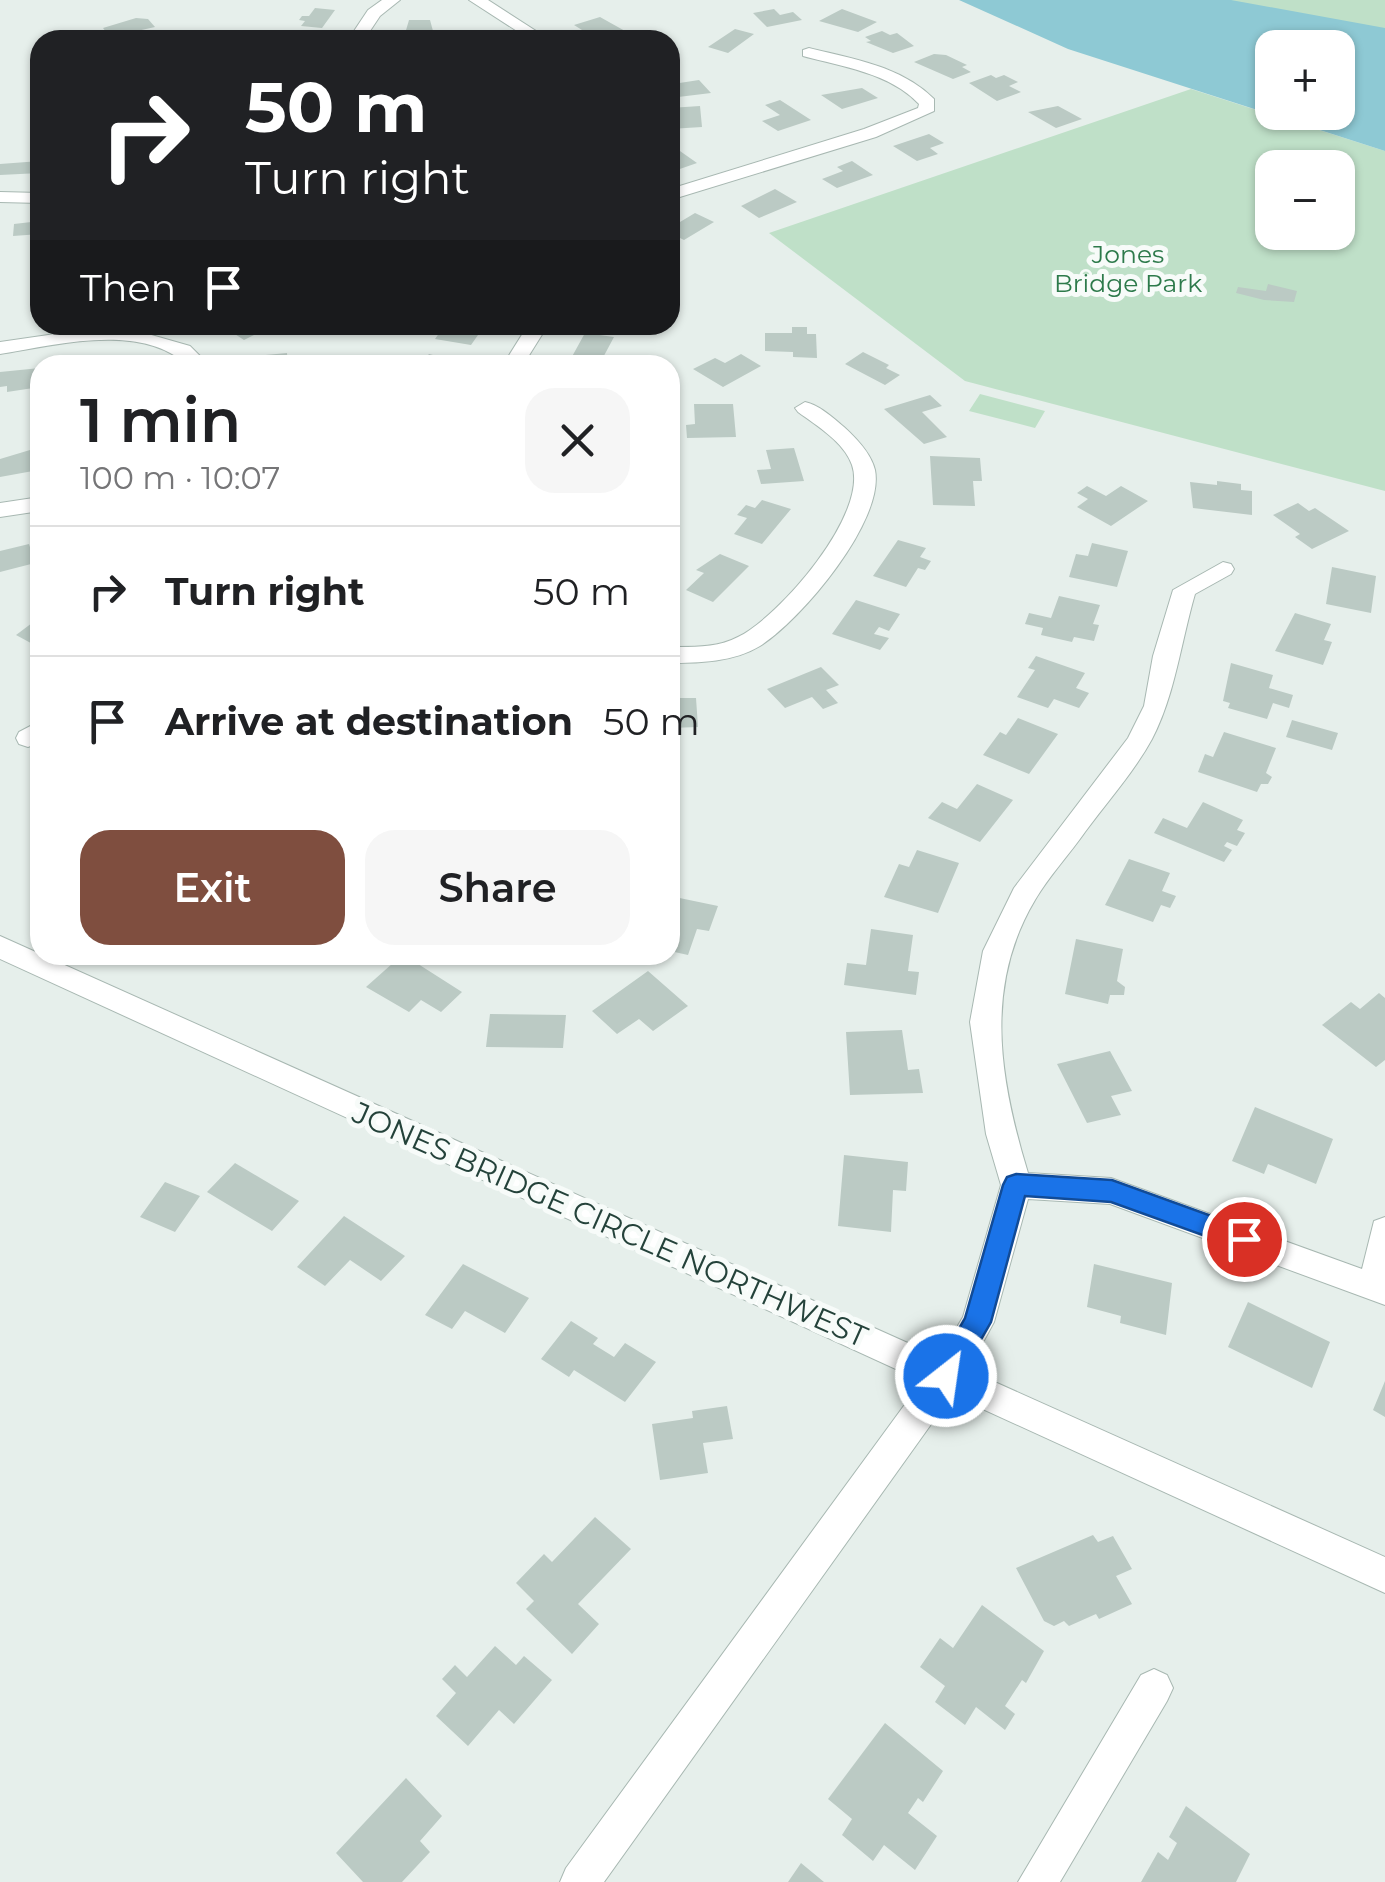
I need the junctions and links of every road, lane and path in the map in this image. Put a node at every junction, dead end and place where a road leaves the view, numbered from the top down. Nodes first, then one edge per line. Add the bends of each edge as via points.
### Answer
1 (392, 0) edge
2 (477, 0) edge
3 (363, 30) edge
4 (526, 30) edge
5 (810, 53) dead end
6 (680, 192) edge
7 (0, 198) edge
8 (30, 198) edge
9 (83, 335) edge
10 (109, 335) edge
11 (0, 348) edge
12 (188, 355) edge
13 (805, 408) dead end
14 (30, 506) edge
15 (0, 510) edge
16 (1222, 569) dead end
17 (680, 655) edge
18 (0, 947) edge
19 (30, 961) edge
20 (40, 965) edge
21 (1016, 1185) junction
22 (1385, 1231) edge
23 (1380, 1289) edge
24 (946, 1376) junction
25 (1385, 1575) edge
26 (1154, 1688) dead end
27 (580, 1882) edge
28 (1038, 1882) edge

1 - 3 street
2 - 4 street
5 - 6 street via 919,91 926,111
7 - 8 street
9 - 11 street
10 - 12 street via 149,337
13 - 17 street via 842,436 866,471 863,504 816,580 751,641
14 - 15 street
16 - 21 street via 1186,590 1156,706 1138,742 1024,895 997,952 984,1022
18 - 19 street, JONES BRIDGE CIRCLE NORTHWEST
20 - 24 street, JONES BRIDGE CIRCLE NORTHWEST
21 - 23 street via 1112,1191
21 - 24 street via 978,1322
22 - 23 street
24 - 25 street, JONES BRIDGE CIRCLE NORTHWEST
24 - 27 street
26 - 28 street

